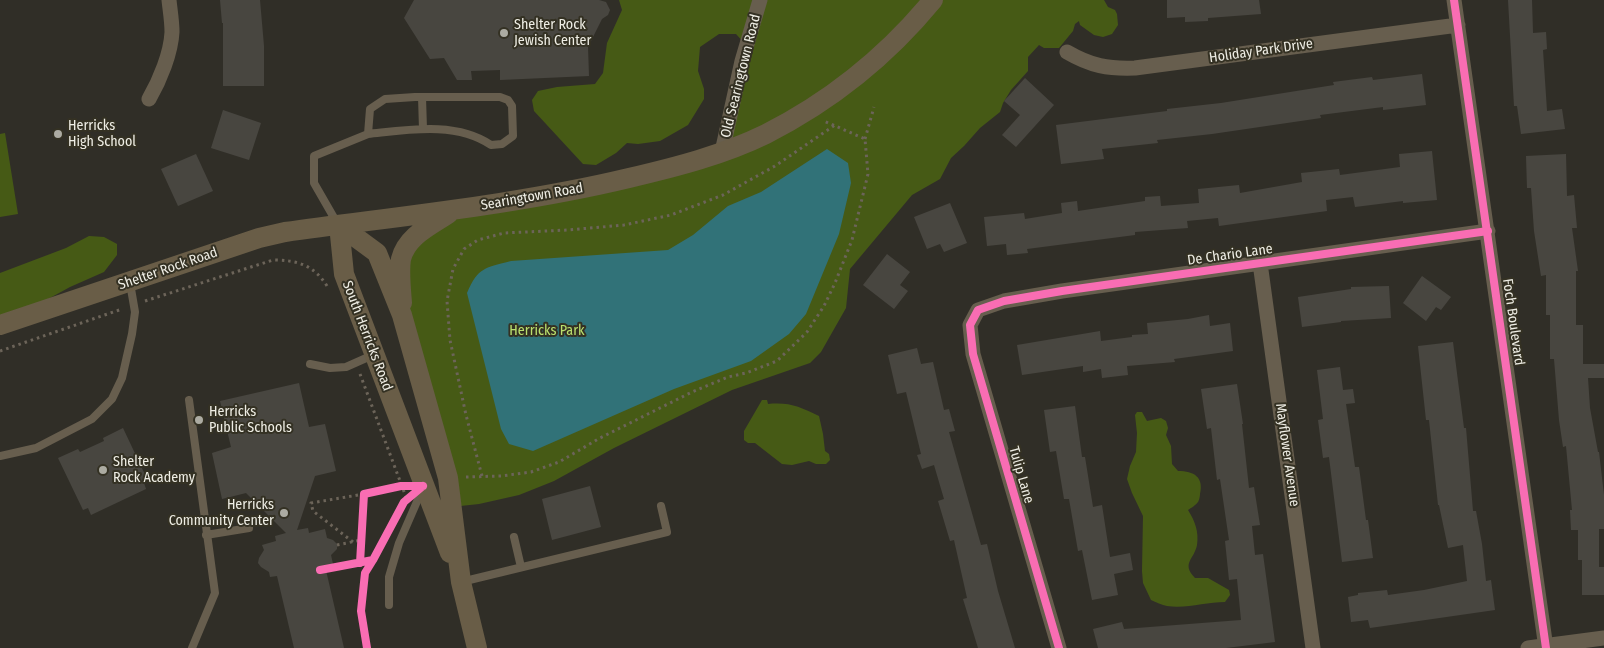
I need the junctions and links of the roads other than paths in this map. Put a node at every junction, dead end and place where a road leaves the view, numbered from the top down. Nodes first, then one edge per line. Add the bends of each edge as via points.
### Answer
1 (169, 0) edge
2 (760, 0) edge
3 (933, 0) edge
4 (1454, 0) edge
5 (1458, 25) junction
6 (1067, 52) dead end
7 (422, 97) junction
8 (149, 99) dead end
9 (423, 129) junction
10 (368, 134) junction
11 (722, 152) junction
12 (456, 210) junction
13 (339, 225) junction
14 (1488, 231) junction
15 (1260, 263) junction
16 (130, 282) junction
17 (978, 310) joint
18 (402, 315) junction
19 (0, 326) edge
20 (374, 354) junction
21 (310, 364) dead end
22 (189, 400) dead end
23 (0, 456) edge
24 (424, 486) junction
25 (661, 506) dead end
26 (249, 528) dead end
27 (206, 535) junction
28 (514, 537) dead end
29 (521, 568) junction
30 (461, 582) junction
31 (389, 605) dead end
32 (1604, 638) edge
33 (1546, 647) edge
34 (192, 648) edge
35 (477, 648) edge
36 (1058, 648) edge
37 (1313, 648) edge
38 (1528, 648) edge

1 - 8 street via 171,39 159,82
2 - 11 street, Old Searingtown Road via 742,61
3 - 11 main road, Searingtown Road via 882,55 822,102 764,135
4 - 5 street, Foch Boulevard
5 - 6 street, Holiday Park Drive via 1136,68 1096,66
5 - 14 street, Foch Boulevard
7 - 9 lane
7 - 9 lane via 508,100 512,106 513,136 502,144 491,145 459,132
7 - 10 lane via 385,99 370,109
9 - 10 lane
10 - 13 lane via 314,156 314,183
11 - 12 main road, Searingtown Road via 596,186
12 - 13 main road, Searingtown Road
12 - 18 main road via 410,240 401,260
13 - 16 main road, Shelter Rock Road via 259,238
13 - 18 main road, South Herricks Road via 377,253
13 - 20 main road, South Herricks Road via 344,274
14 - 15 street, De Chario Lane
14 - 33 street, Foch Boulevard
15 - 17 street, De Chario Lane via 1062,291 1004,301
15 - 37 street, Mayflower Avenue
16 - 19 main road, Shelter Rock Road
16 - 23 lane via 135,312 132,334 122,378 112,399 92,419 36,448
17 - 36 street, Tulip Lane via 970,325 973,354
18 - 30 main road, South Herricks Road via 448,478
20 - 21 lane via 346,367
20 - 24 main road, South Herricks Road
22 - 27 lane
24 - 30 main road, South Herricks Road
24 - 31 lane via 388,577
25 - 29 lane via 667,532
26 - 27 lane
27 - 34 lane via 216,593
28 - 29 lane
29 - 30 lane
30 - 35 main road, South Herricks Road
32 - 33 street
33 - 38 street

